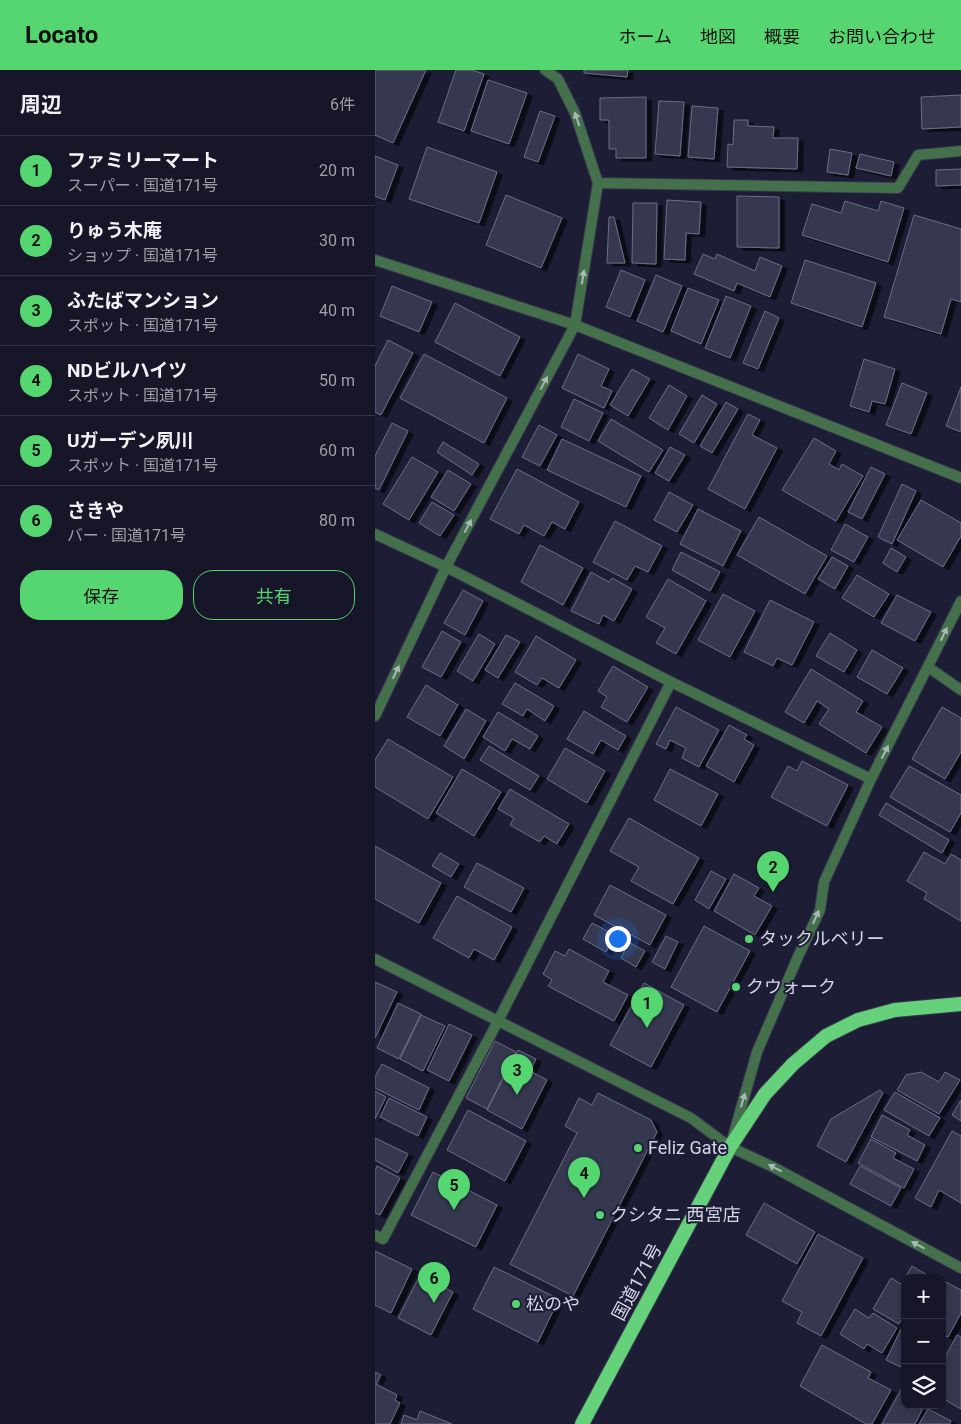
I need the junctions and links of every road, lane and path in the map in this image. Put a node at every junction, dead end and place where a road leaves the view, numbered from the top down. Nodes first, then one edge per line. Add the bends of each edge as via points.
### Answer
1 (545, 70) edge
2 (961, 151) edge
3 (598, 183) junction
4 (375, 260) edge
5 (575, 325) junction
6 (961, 478) edge
7 (375, 534) edge
8 (446, 567) junction
9 (961, 601) edge
10 (928, 667) junction
11 (671, 682) junction
12 (961, 690) edge
13 (375, 716) edge
14 (871, 779) junction
15 (375, 959) edge
16 (961, 1004) edge
17 (498, 1021) junction
18 (730, 1147) junction
19 (375, 1236) edge
20 (961, 1268) edge
21 (582, 1424) edge

3 -> 1 street via 575,112 558,79
2 - 3 street via 918,155 898,188
5 -> 3 street
4 - 5 street
5 - 6 street
8 -> 5 street
7 - 8 street
8 - 11 street
13 -> 8 street
10 -> 9 street
10 - 12 street
14 -> 10 street
11 - 14 street
11 - 17 street
18 -> 14 street via 757,1052 820,910 824,882
15 - 17 street
16 - 18 highway, 国道171号 via 895,1010 858,1020 826,1036 765,1094
17 - 18 street via 691,1118
17 - 19 street via 383,1240
20 -> 18 street
18 - 21 highway, 国道171号

